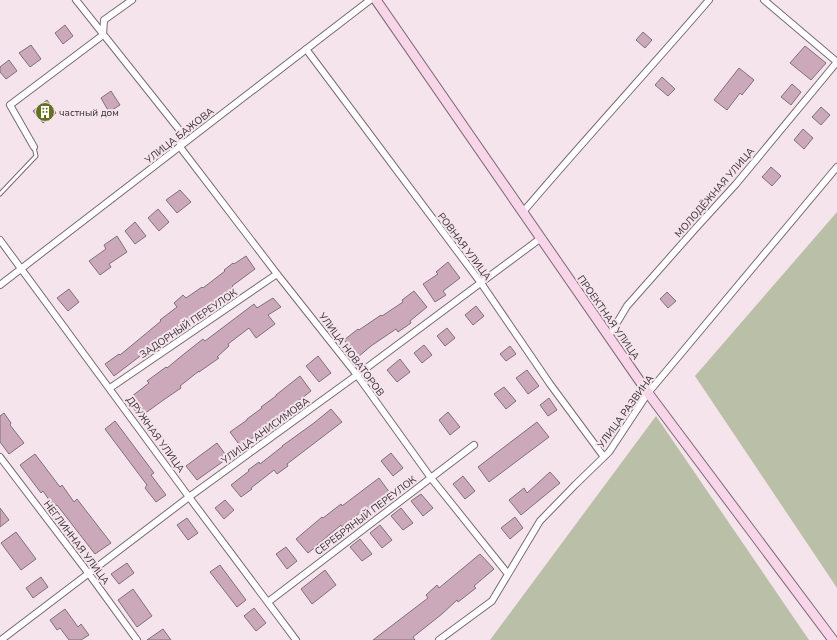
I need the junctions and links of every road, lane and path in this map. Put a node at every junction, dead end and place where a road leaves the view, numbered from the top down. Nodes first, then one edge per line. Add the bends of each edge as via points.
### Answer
1 (76, 0) edge
2 (132, 0) edge
3 (370, 0) edge
4 (376, 0) edge
5 (709, 0) edge
6 (764, 0) edge
7 (103, 35) junction
8 (306, 49) junction
9 (837, 62) edge
10 (34, 147) joint
11 (180, 147) junction
12 (837, 167) edge
13 (0, 194) edge
14 (523, 212) junction
15 (541, 238) junction
16 (0, 240) edge
17 (21, 268) junction
18 (277, 274) junction
19 (481, 283) junction
20 (0, 285) edge
21 (609, 336) junction
22 (357, 375) junction
23 (110, 388) junction
24 (648, 393) junction
25 (474, 445) dead end
26 (0, 457) edge
27 (604, 457) junction
28 (431, 478) junction
29 (189, 498) junction
30 (89, 574) junction
31 (508, 574) junction
32 (268, 602) junction
33 (1, 640) edge
34 (137, 640) edge
35 (296, 640) edge
36 (439, 640) edge
37 (833, 640) edge

1 - 7 street
2 - 7 street via 104,20
3 - 8 street, УЛИЦА БАЖОВА
4 - 14 street, ПРОЕКТНАЯ УЛИЦА
5 - 14 street
6 - 9 street
7 - 10 street via 10,105
7 - 11 street via 181,132
8 - 11 street, УЛИЦА БАЖОВА
8 - 19 street, РОВНАЯ УЛИЦА
9 - 21 street, МОЛОДЁЖНАЯ УЛИЦА via 736,184 627,306
10 - 13 lane via 36,156
11 - 17 street, УЛИЦА БАЖОВА
11 - 18 street, УЛИЦА НОВАТОРОВ
12 - 24 street, УЛИЦА РАЗВИНА
14 - 15 street, ПРОЕКТНАЯ УЛИЦА
15 - 19 street, УЛИЦА АНИСИМОВА
15 - 21 street, ПРОЕКТНАЯ УЛИЦА
16 - 17 street, ДРУЖНАЯ УЛИЦА
17 - 20 street, УЛИЦА БАЖОВА
17 - 23 street, ДРУЖНАЯ УЛИЦА
18 - 22 street, УЛИЦА НОВАТОРОВ
18 - 23 street, ЗАДОРНЫЙ ПЕРЕУЛОК
19 - 22 street, УЛИЦА АНИСИМОВА
19 - 27 street, РОВНАЯ УЛИЦА
21 - 24 street, ПРОЕКТНАЯ УЛИЦА
22 - 28 street, УЛИЦА НОВАТОРОВ
22 - 29 street, УЛИЦА АНИСИМОВА
23 - 29 street, ДРУЖНАЯ УЛИЦА
24 - 27 street, УЛИЦА РАЗВИНА
24 - 37 street, ПРОЕКТНАЯ УЛИЦА
25 - 28 street, СЕРЕБРЯНЫЙ ПЕРЕУЛОК
26 - 30 street, НЕГЛИННАЯ УЛИЦА
27 - 31 street, УЛИЦА РАЗВИНА via 540,521
28 - 31 street, УЛИЦА НОВАТОРОВ
28 - 32 street, СЕРЕБРЯНЫЙ ПЕРЕУЛОК
29 - 30 street, УЛИЦА АНИСИМОВА
29 - 32 street, ДРУЖНАЯ УЛИЦА
30 - 33 street, УЛИЦА АНИСИМОВА
30 - 34 street, НЕГЛИННАЯ УЛИЦА
31 - 36 street, УЛИЦА РАЗВИНА via 492,601
32 - 35 street, ДРУЖНАЯ УЛИЦА

